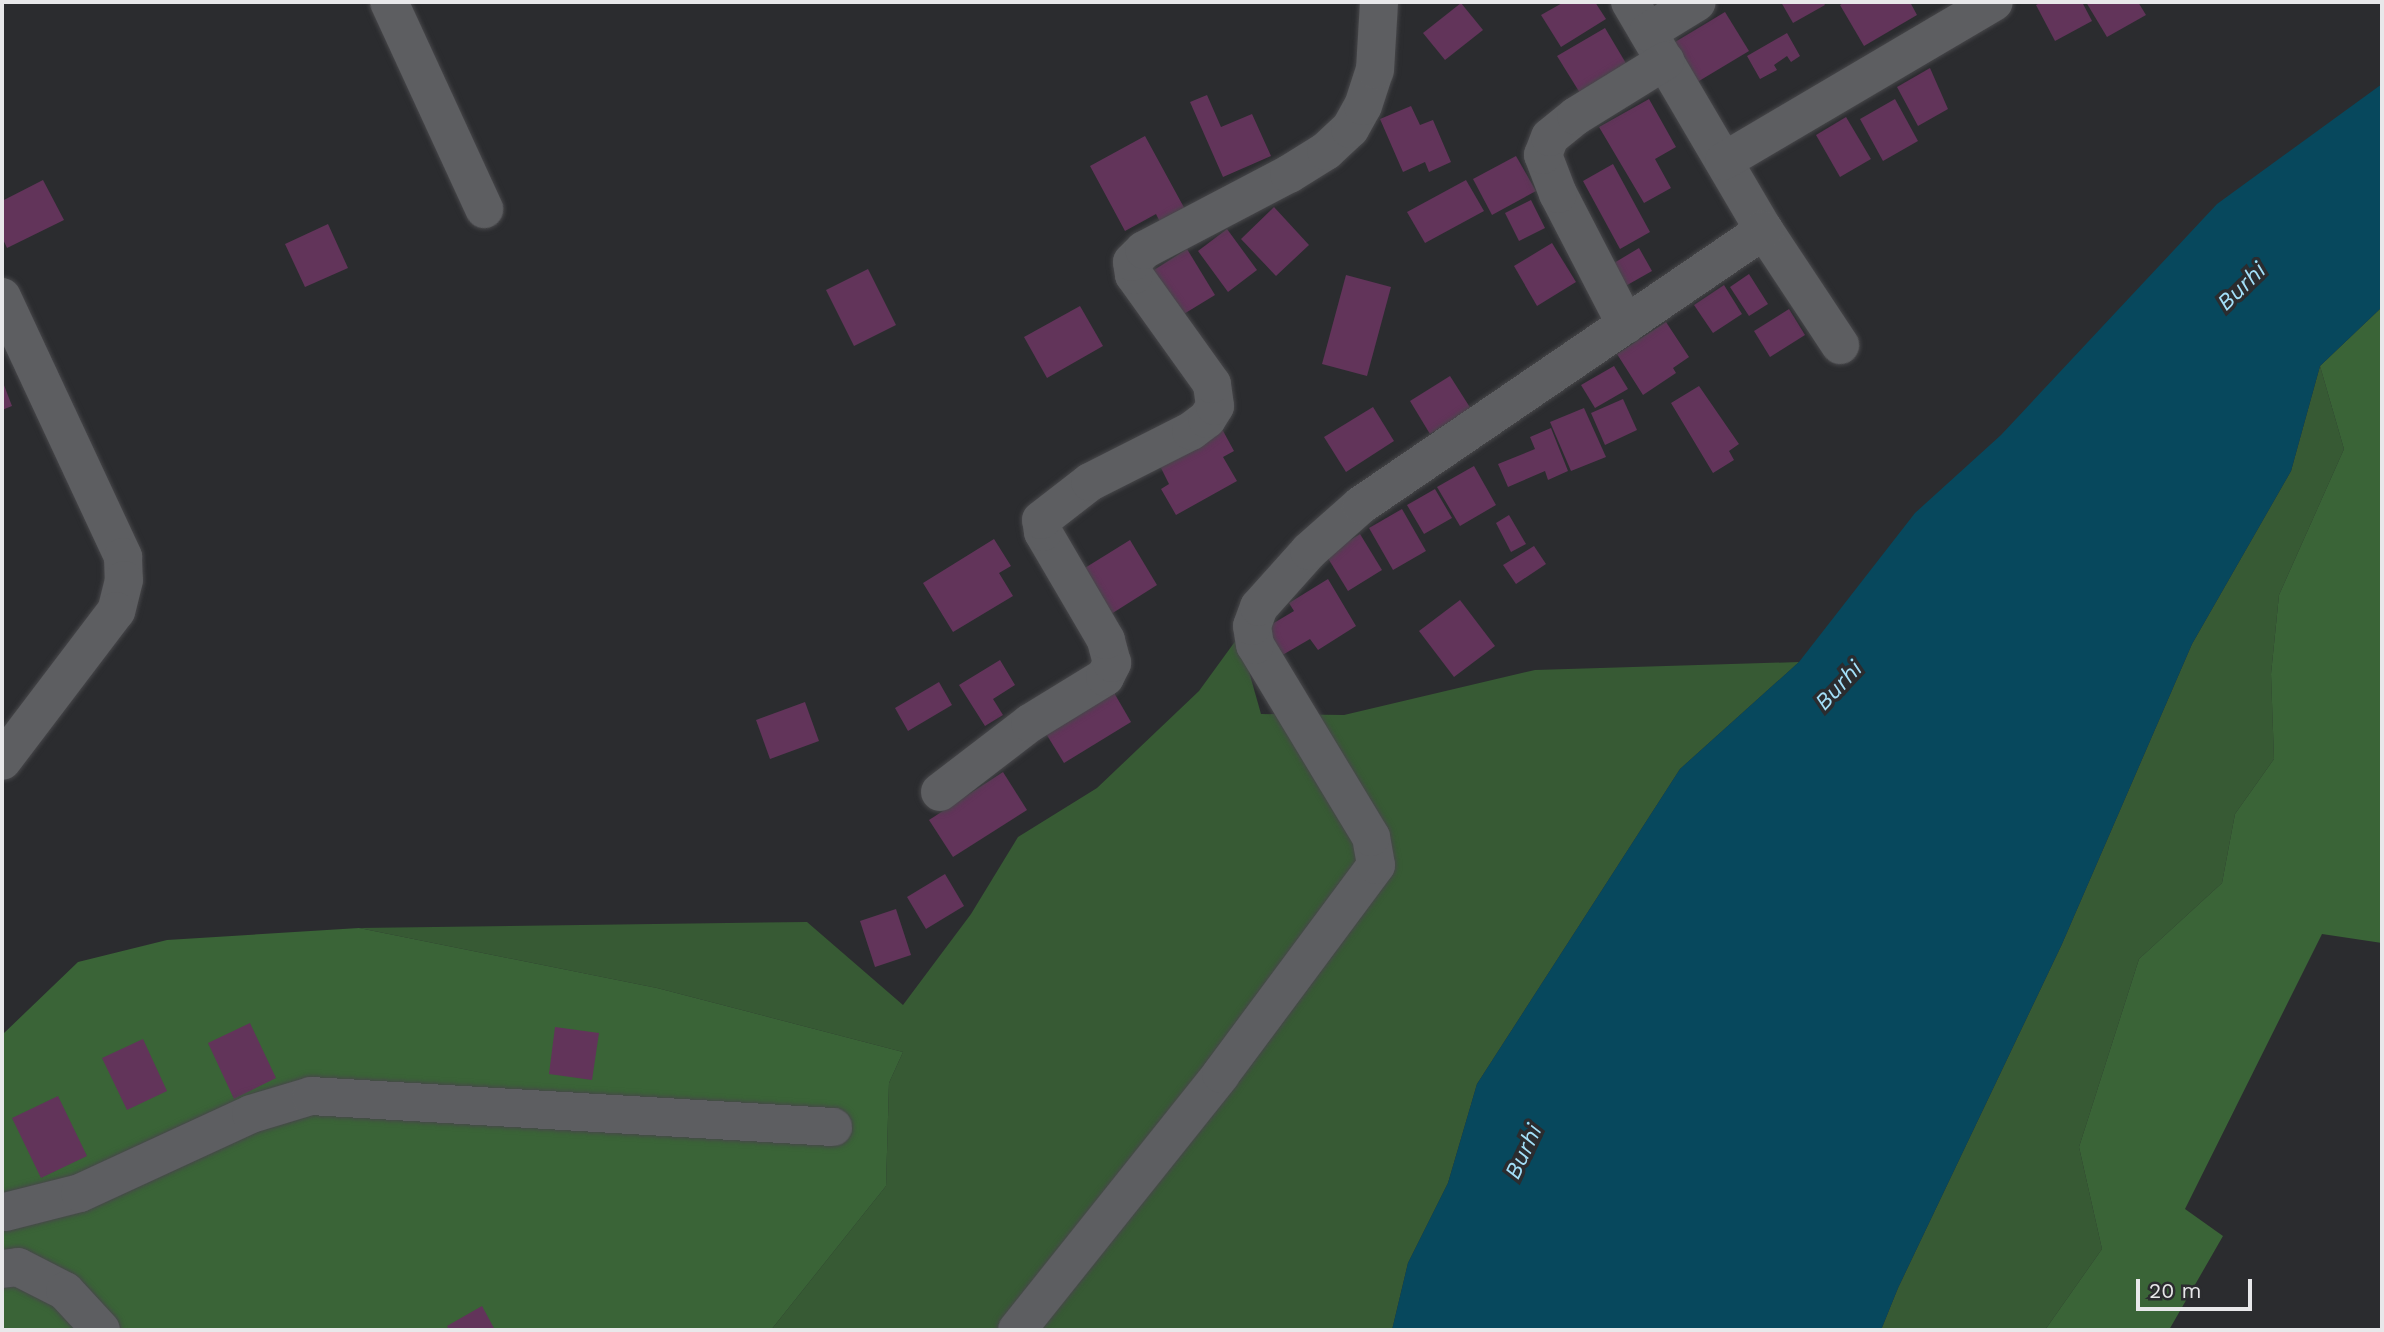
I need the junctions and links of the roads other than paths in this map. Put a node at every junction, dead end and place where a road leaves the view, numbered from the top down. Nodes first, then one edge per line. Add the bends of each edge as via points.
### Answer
1 (389, 2) edge
2 (1379, 2) edge
3 (1698, 2) edge
4 (1994, 2) edge
5 (1648, 32) edge
6 (1724, 161) junction
7 (484, 209) dead end
8 (1764, 230) junction
9 (2, 297) edge
10 (1626, 325) junction
11 (1840, 345) dead end
12 (2, 761) edge
13 (940, 792) dead end
14 (833, 1126) dead end
15 (3, 1209) edge
16 (10, 1268) edge
17 (101, 1330) edge
18 (1017, 1330) edge

1 - 7 street
2 - 13 street via 1375,70 1350,129 1289,174 1144,250 1132,262 1134,275 1212,384 1215,406 1191,431 1090,482 1041,520 1043,532 1106,640 1112,663 1105,677 1030,723
3 - 5 street
4 - 6 street
5 - 6 street
5 - 10 street via 1576,117 1550,137 1543,155 1558,194
6 - 8 street
8 - 10 street
8 - 11 street
9 - 12 street via 123,558 124,580 116,611
10 - 18 street via 1361,505 1309,551 1259,607 1252,626 1255,645 1371,837 1376,865 1221,1074
14 - 15 street via 312,1096 251,1114 80,1194
15 - 16 street
16 - 17 street via 65,1291

